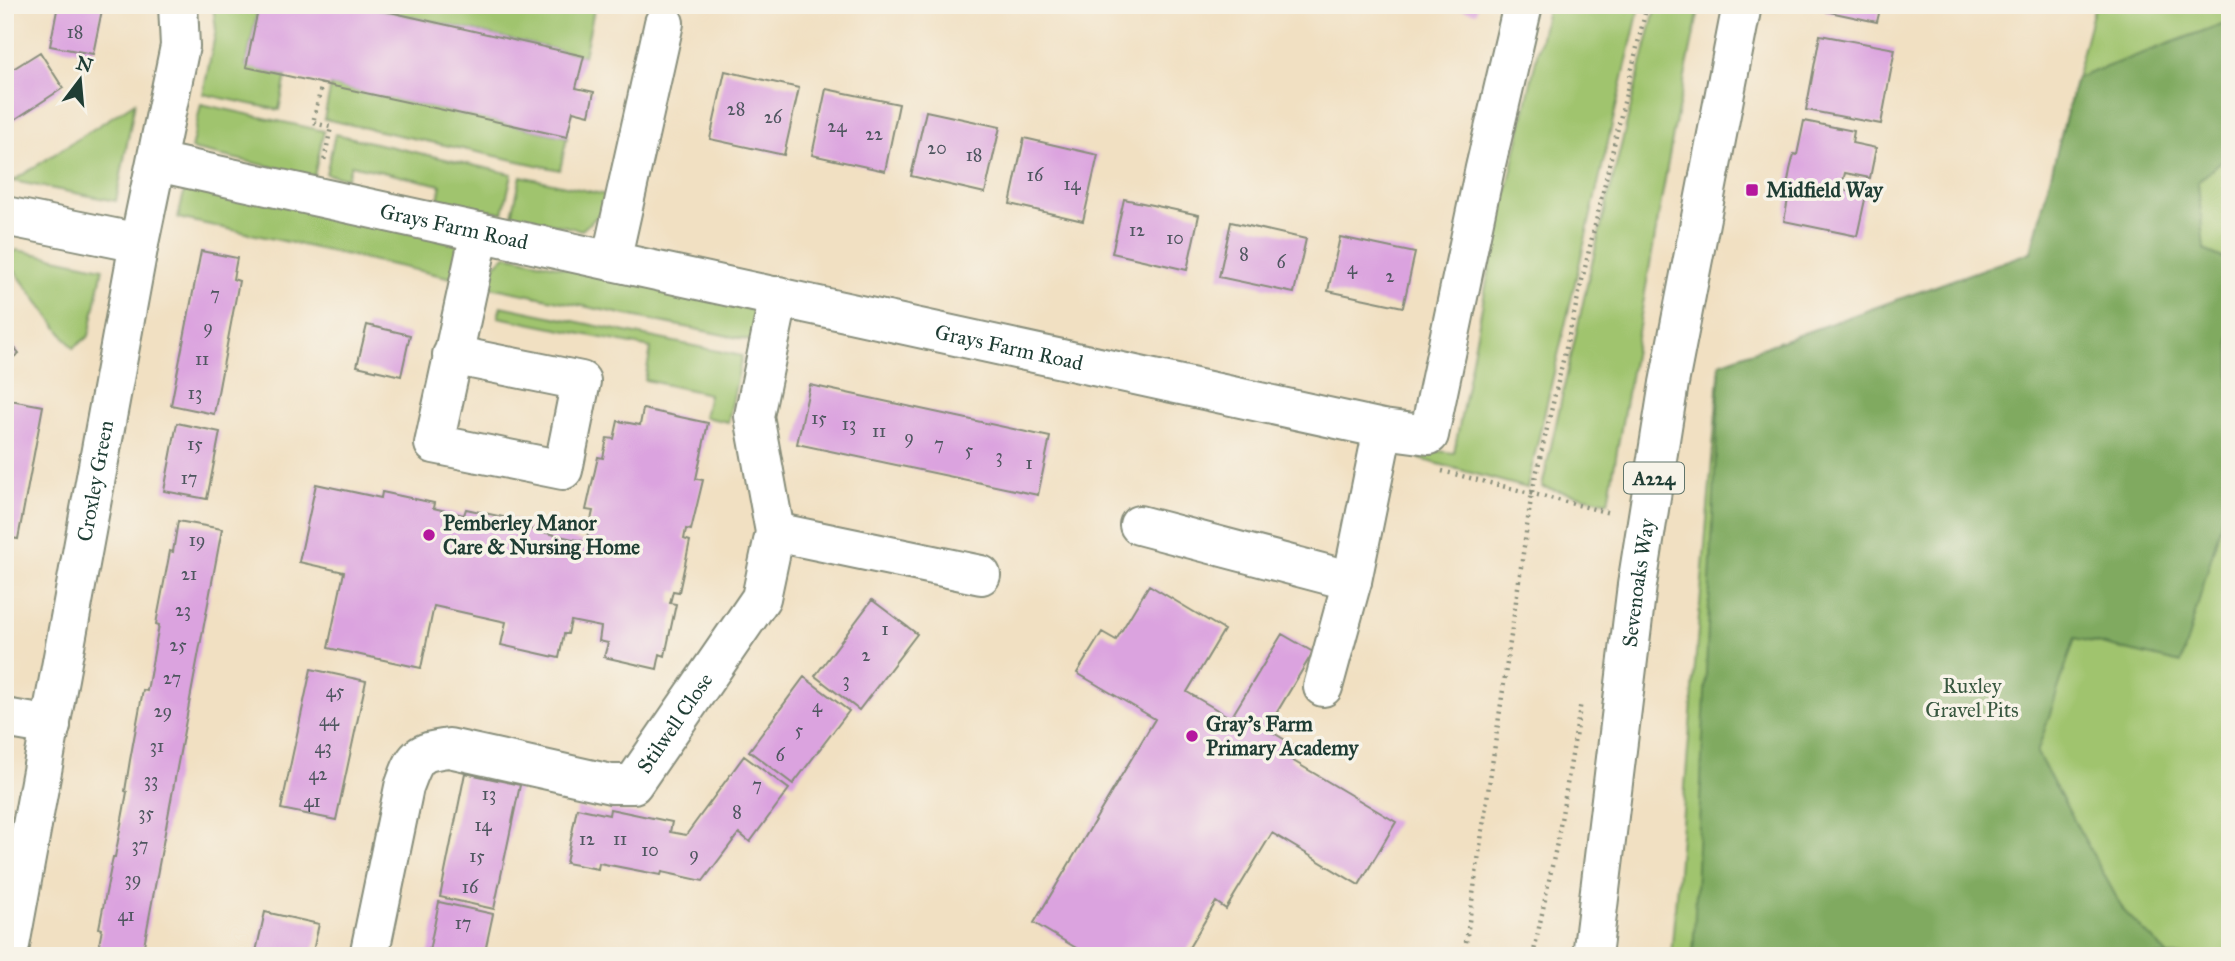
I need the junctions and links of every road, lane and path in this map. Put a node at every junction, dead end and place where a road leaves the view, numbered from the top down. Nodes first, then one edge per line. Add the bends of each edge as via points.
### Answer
1 (178, 5) edge
2 (494, 5) edge
3 (538, 5) edge
4 (1523, 5) edge
5 (1647, 5) edge
6 (1742, 5) edge
7 (664, 23) dead end
8 (322, 83) dead end
9 (158, 162) junction
10 (316, 197) junction
11 (5, 216) edge
12 (480, 232) junction
13 (139, 243) junction
14 (611, 261) junction
15 (779, 296) junction
16 (452, 355) dead end
17 (1383, 429) junction
18 (1441, 471) dead end
19 (1532, 492) junction
20 (1613, 513) dead end
21 (1139, 525) dead end
22 (775, 532) junction
23 (981, 575) dead end
24 (1352, 581) junction
25 (1323, 687) dead end
26 (1583, 689) dead end
27 (5, 718) edge
28 (51, 726) junction
29 (8, 956) edge
30 (369, 956) edge
31 (1464, 956) edge
32 (1534, 956) edge
33 (1592, 956) edge

1 - 9 street, Croxley Green via 180,47
2 - 3 path via 536,15
4 - 17 street, Grays Farm Road via 1429,435
5 - 19 path
6 - 33 street, Sevenoaks Way / A224 via 1669,383
7 - 14 street
8 - 10 path via 313,123 331,127
9 - 10 street, Grays Farm Road
9 - 13 street, Croxley Green
10 - 12 street, Grays Farm Road
11 - 13 street
12 - 14 street, Grays Farm Road
12 - 16 street
13 - 28 street, Croxley Green
14 - 15 street, Grays Farm Road
15 - 17 street, Grays Farm Road
15 - 22 street, Stilwell Close via 754,416
17 - 24 street
18 - 19 path
19 - 20 path
19 - 31 path
21 - 24 street
22 - 23 street
22 - 30 street, Stilwell Close via 761,598 633,784 611,784 449,748 426,751 413,763
24 - 25 street
26 - 32 path
27 - 28 street
28 - 29 street, Croxley Green

